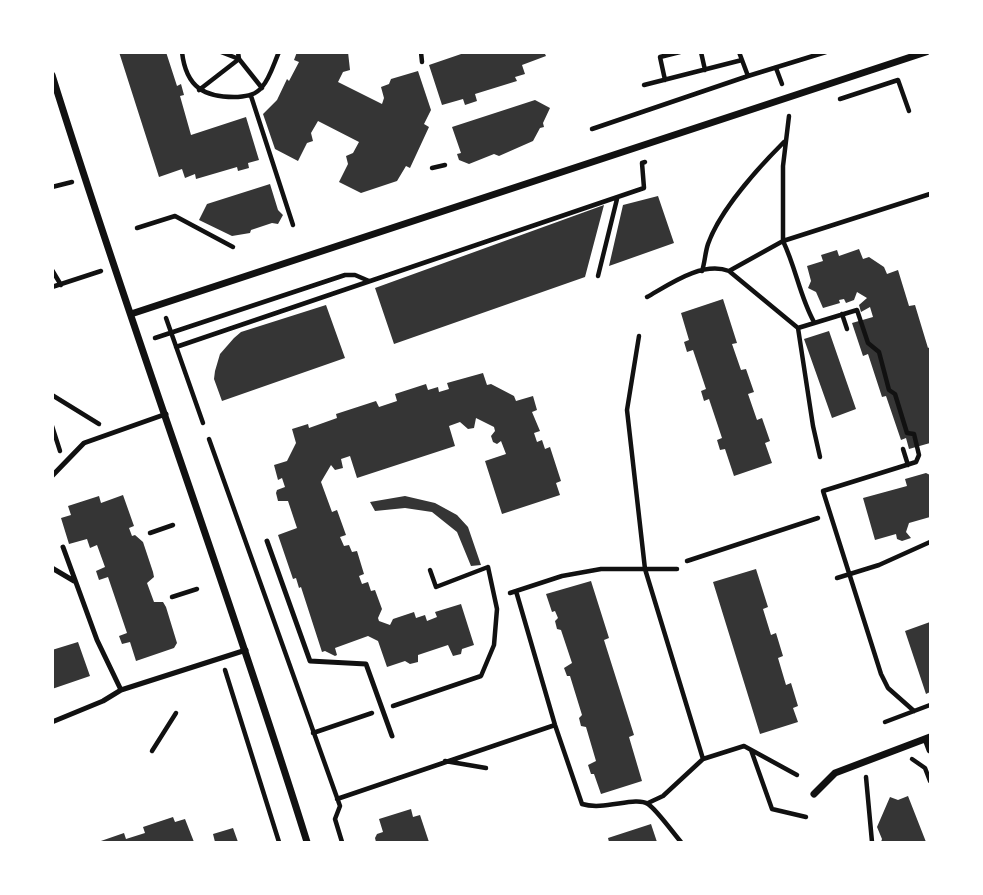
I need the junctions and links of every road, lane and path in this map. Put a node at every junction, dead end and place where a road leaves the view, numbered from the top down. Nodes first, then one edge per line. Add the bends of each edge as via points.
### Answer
1 (182, 52) edge
2 (221, 52) edge
3 (279, 52) edge
4 (421, 52) edge
5 (680, 52) edge
6 (701, 52) edge
7 (739, 52) edge
8 (826, 52) edge
9 (926, 52) edge
10 (238, 56) edge
11 (742, 60) junction
12 (422, 62) dead end
13 (705, 70) junction
14 (52, 75) edge
15 (748, 76) junction
16 (665, 80) junction
17 (645, 85) dead end
18 (262, 88) junction
19 (199, 90) junction
20 (251, 96) junction
21 (834, 101) dead end
22 (909, 111) dead end
23 (777, 120) dead end
24 (592, 129) dead end
25 (785, 141) junction
26 (654, 159) dead end
27 (445, 164) dead end
28 (432, 168) dead end
29 (930, 194) edge
30 (617, 198) junction
31 (293, 225) dead end
32 (137, 228) dead end
33 (783, 241) junction
34 (233, 247) dead end
35 (116, 267) junction
36 (52, 270) edge
37 (702, 271) junction
38 (729, 271) junction
39 (597, 276) dead end
40 (369, 281) junction
41 (61, 285) junction
42 (52, 287) edge
43 (647, 297) dead end
44 (131, 314) junction
45 (842, 314) junction
46 (166, 318) dead end
47 (814, 323) junction
48 (798, 328) junction
49 (847, 329) dead end
50 (171, 332) junction
51 (639, 336) dead end
52 (155, 338) dead end
53 (176, 347) junction
54 (52, 395) edge
55 (166, 414) junction
56 (203, 423) dead end
57 (99, 425) dead end
58 (209, 439) dead end
59 (902, 449) dead end
60 (820, 457) dead end
61 (908, 465) junction
62 (52, 476) edge
63 (818, 518) dead end
64 (173, 525) dead end
65 (150, 533) dead end
66 (267, 541) dead end
67 (930, 542) edge
68 (63, 547) dead end
69 (687, 561) dead end
70 (52, 568) edge
71 (645, 569) junction
72 (677, 569) dead end
73 (430, 570) dead end
74 (850, 573) junction
75 (838, 578) dead end
76 (74, 581) junction
77 (197, 589) dead end
78 (172, 597) dead end
79 (246, 650) junction
80 (221, 657) junction
81 (121, 690) junction
82 (930, 705) edge
83 (390, 707) dead end
84 (377, 711) dead end
85 (915, 711) junction
86 (176, 713) dead end
87 (52, 722) edge
88 (885, 722) dead end
89 (555, 725) junction
90 (313, 733) junction
91 (392, 736) dead end
92 (928, 738) edge
93 (751, 750) junction
94 (930, 750) edge
95 (152, 751) dead end
96 (703, 759) junction
97 (444, 761) junction
98 (900, 763) dead end
99 (486, 768) dead end
100 (877, 771) dead end
101 (797, 775) dead end
102 (930, 781) edge
103 (814, 794) dead end
104 (337, 799) junction
105 (648, 803) junction
106 (806, 817) dead end
107 (279, 842) edge
108 (307, 842) edge
109 (342, 842) edge
110 (681, 842) edge
111 (872, 842) edge

1 - 19 path via 183,65
2 - 10 path
3 - 18 path
4 - 12 path
5 - 16 path via 660,57
6 - 13 path
7 - 11 path
8 - 15 path
9 - 44 street
10 - 18 path
10 - 19 path
11 - 13 path
11 - 15 path
13 - 16 path
14 - 35 street
15 - 24 path
16 - 17 path
18 - 20 path
19 - 20 path via 212,96
20 - 31 path
21 - 22 path via 898,80
23 - 25 path via 792,115
25 - 33 path
25 - 37 path via 753,174 727,211 708,243
26 - 30 path via 642,163 644,188
27 - 28 path
29 - 33 path
30 - 39 path
30 - 40 path
32 - 34 path via 175,216
33 - 38 path
33 - 47 path
35 - 41 path
35 - 44 street
36 - 41 path
37 - 38 path via 718,267
37 - 43 path
38 - 48 path
40 - 50 path via 345,275
40 - 53 path
41 - 42 path
44 - 55 street
45 - 47 path
45 - 49 path
45 - 61 path via 856,310 868,343 878,352 907,433 914,434 919,455
46 - 50 path
47 - 48 path
48 - 60 path
50 - 52 path
50 - 53 path
51 - 71 path via 627,410
53 - 56 path
54 - 57 path
55 - 62 lane via 84,443
55 - 79 street
58 - 90 path
59 - 61 path
61 - 74 path via 823,491
63 - 69 path
64 - 65 path
66 - 91 lane via 310,661 366,664
67 - 74 path
68 - 76 lane
70 - 76 lane
71 - 72 path
71 - 89 path via 601,569 513,592
71 - 96 path
73 - 83 path via 436,587 488,567 497,609 494,645 481,676
74 - 75 path
74 - 85 path via 881,674 888,688
76 - 81 lane
77 - 78 path
79 - 80 lane
79 - 108 street
80 - 81 lane
80 - 107 path
81 - 87 lane
82 - 85 path
84 - 90 path
85 - 88 path
86 - 95 path
89 - 97 path
89 - 105 path via 582,804 594,808
90 - 104 path
92 - 94 street
92 - 103 street via 835,773
93 - 96 path via 744,746
93 - 101 path
93 - 106 path via 772,809
96 - 105 path via 663,796
97 - 99 path
97 - 104 path
98 - 102 path via 911,759 925,768
100 - 111 path via 866,775
104 - 109 path via 340,806 335,819
105 - 110 path

